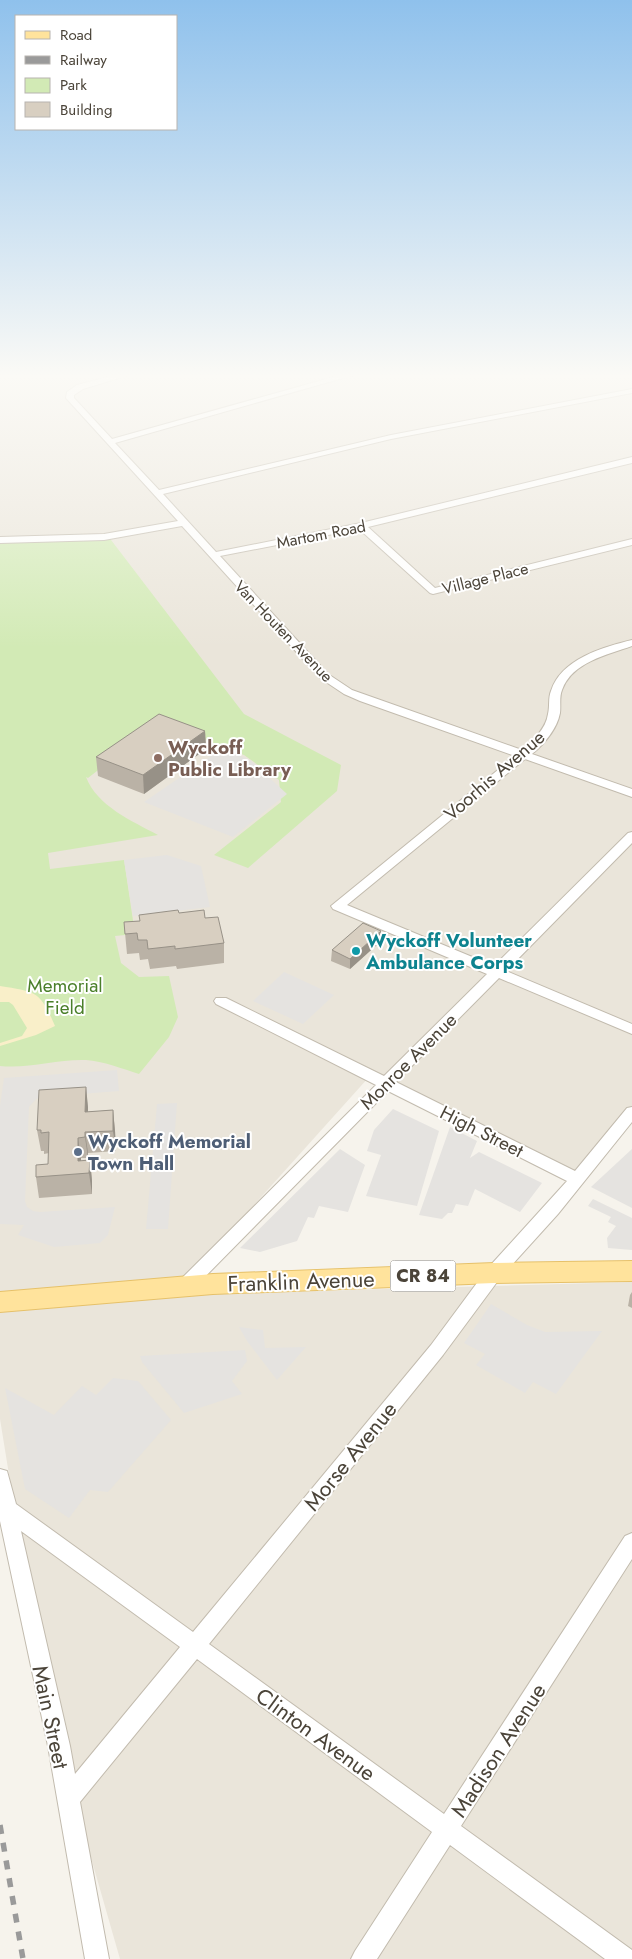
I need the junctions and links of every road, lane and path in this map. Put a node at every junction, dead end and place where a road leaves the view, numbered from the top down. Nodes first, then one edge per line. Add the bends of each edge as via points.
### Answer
1 (131, 465) edge
2 (272, 465) edge
3 (610, 465) edge
4 (156, 493) junction
5 (183, 523) junction
6 (360, 526) junction
7 (0, 540) edge
8 (632, 542) edge
9 (213, 555) junction
10 (632, 643) edge
11 (522, 755) junction
12 (632, 793) edge
13 (632, 836) edge
14 (497, 972) junction
15 (222, 1002) dead end
16 (632, 1029) edge
17 (386, 1083) junction
18 (632, 1112) edge
19 (577, 1179) junction
20 (632, 1271) edge
21 (494, 1273) junction
22 (185, 1286) junction
23 (0, 1302) edge
24 (0, 1477) edge
25 (7, 1509) junction
26 (632, 1542) edge
27 (195, 1645) junction
28 (68, 1800) junction
29 (447, 1829) junction
30 (97, 1959) edge
31 (363, 1959) edge
32 (625, 1959) edge

1 - 4 street, Van Houten Avenue
2 - 4 street
3 - 6 street, Martom Road
4 - 5 street, Van Houten Avenue
5 - 7 street via 97,537
5 - 9 street, Van Houten Avenue
6 - 8 street, Village Place via 433,591
6 - 9 street, Martom Road
9 - 11 street, Van Houten Avenue via 334,684 364,699
10 - 11 street, Voorhis Avenue via 587,659 567,674 556,692 550,726
11 - 12 street, Van Houten Avenue
11 - 14 street, Voorhis Avenue via 338,906
13 - 14 street, Monroe Avenue
14 - 16 street
14 - 17 street, Monroe Avenue
15 - 17 street, High Street
17 - 19 street, High Street
17 - 22 street, Monroe Avenue
18 - 19 street, Morse Avenue
19 - 21 street, Morse Avenue
20 - 21 main road, Franklin Avenue / CR 84
21 - 22 main road, Franklin Avenue / CR 84
21 - 27 street, Morse Avenue via 437,1350
22 - 23 main road, Franklin Avenue / CR 84
24 - 25 street, Main Street
25 - 27 street, Clinton Avenue
25 - 28 street, Main Street
26 - 29 street, Madison Avenue
27 - 28 street, Morse Avenue
27 - 29 street, Clinton Avenue
28 - 30 street, Main Street
29 - 31 street, Madison Avenue
29 - 32 street, Clinton Avenue

